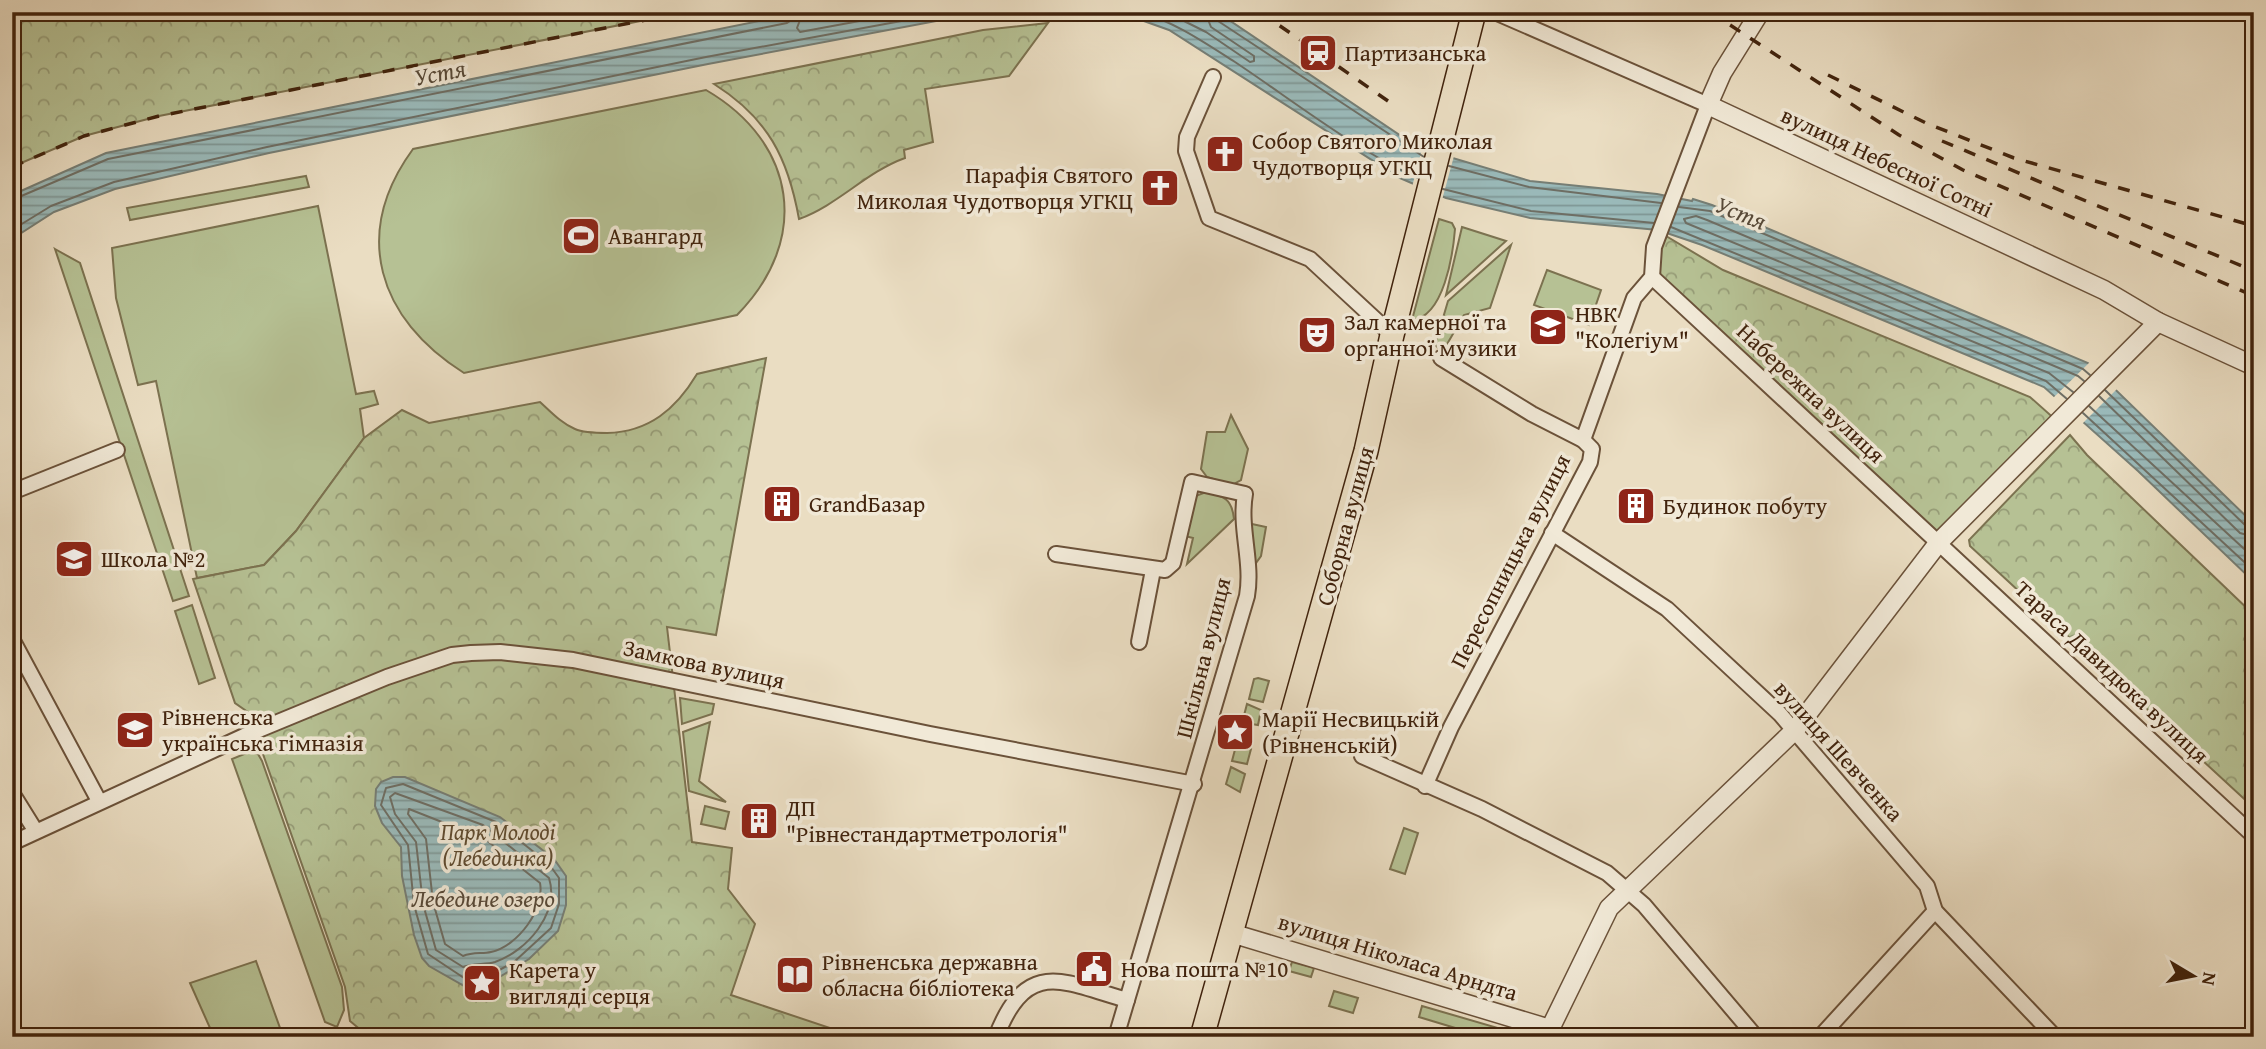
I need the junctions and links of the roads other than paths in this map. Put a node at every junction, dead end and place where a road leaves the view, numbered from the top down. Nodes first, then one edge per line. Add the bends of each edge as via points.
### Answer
1 (1474, 12) edge
2 (1495, 12) edge
3 (1760, 12) edge
4 (1213, 77) dead end
5 (1708, 106) junction
6 (1652, 277) junction
7 (2158, 322) junction
8 (1392, 335) junction
9 (1441, 358) dead end
10 (2254, 366) edge
11 (1583, 440) junction
12 (117, 450) dead end
13 (12, 492) edge
14 (1552, 533) junction
15 (1939, 542) junction
16 (1056, 554) dead end
17 (1153, 570) junction
18 (12, 639) edge
19 (1139, 642) dead end
20 (1795, 730) junction
21 (1362, 756) dead end
22 (1194, 784) junction
23 (1425, 786) junction
24 (12, 793) edge
25 (99, 801) junction
26 (35, 830) junction
27 (2254, 836) edge
28 (12, 843) edge
29 (1628, 890) junction
30 (1935, 911) junction
31 (1231, 933) junction
32 (1127, 1000) junction
33 (1548, 1033) edge
34 (996, 1037) edge
35 (1116, 1037) edge
36 (1202, 1037) edge
37 (1756, 1037) edge
38 (1820, 1037) edge
39 (2055, 1037) edge

1 - 8 main road, Соборна вулиця
2 - 5 street, вулиця Небесної Сотні
3 - 5 street, Пересопницька вулиця via 1722,73
4 - 8 street via 1186,151 1209,218 1310,259
5 - 6 street, Пересопницька вулиця via 1654,247
5 - 7 street, вулиця Небесної Сотні via 2104,290
6 - 11 street, Пересопницька вулиця via 1634,298
6 - 15 street, Набережна вулиця
7 - 10 street, вулиця Небесної Сотні
7 - 15 street
8 - 31 main road, Соборна вулиця via 1366,451
9 - 11 street
11 - 14 street, Пересопницька вулиця via 1592,449 1590,462
12 - 13 street
14 - 20 street, вулиця Шевченка via 1667,609
14 - 23 street, Пересопницька вулиця
15 - 20 street
15 - 27 street, Тараса Давидюка вулиця
16 - 17 street
17 - 19 street
17 - 22 street, Шкільна вулиця via 1165,570 1173,563 1192,482 1245,494 1249,586
18 - 25 street
20 - 29 street
20 - 30 street, вулиця Шевченка via 1927,886
21 - 23 street
22 - 25 street, Замкова вулиця via 573,660 500,652 452,655 410,668
22 - 32 street, Шкільна вулиця
23 - 29 street via 1482,808 1607,873
24 - 26 street
25 - 26 street, Замкова вулиця
26 - 28 street, Замкова вулиця
29 - 33 street via 1609,908
29 - 37 street
30 - 38 street
30 - 39 street, вулиця Шевченка
31 - 33 street, вулиця Ніколаса Арндта
31 - 36 main road, Соборна вулиця
32 - 34 street via 1063,981 1039,984 1014,998
32 - 35 street, Шкільна вулиця

